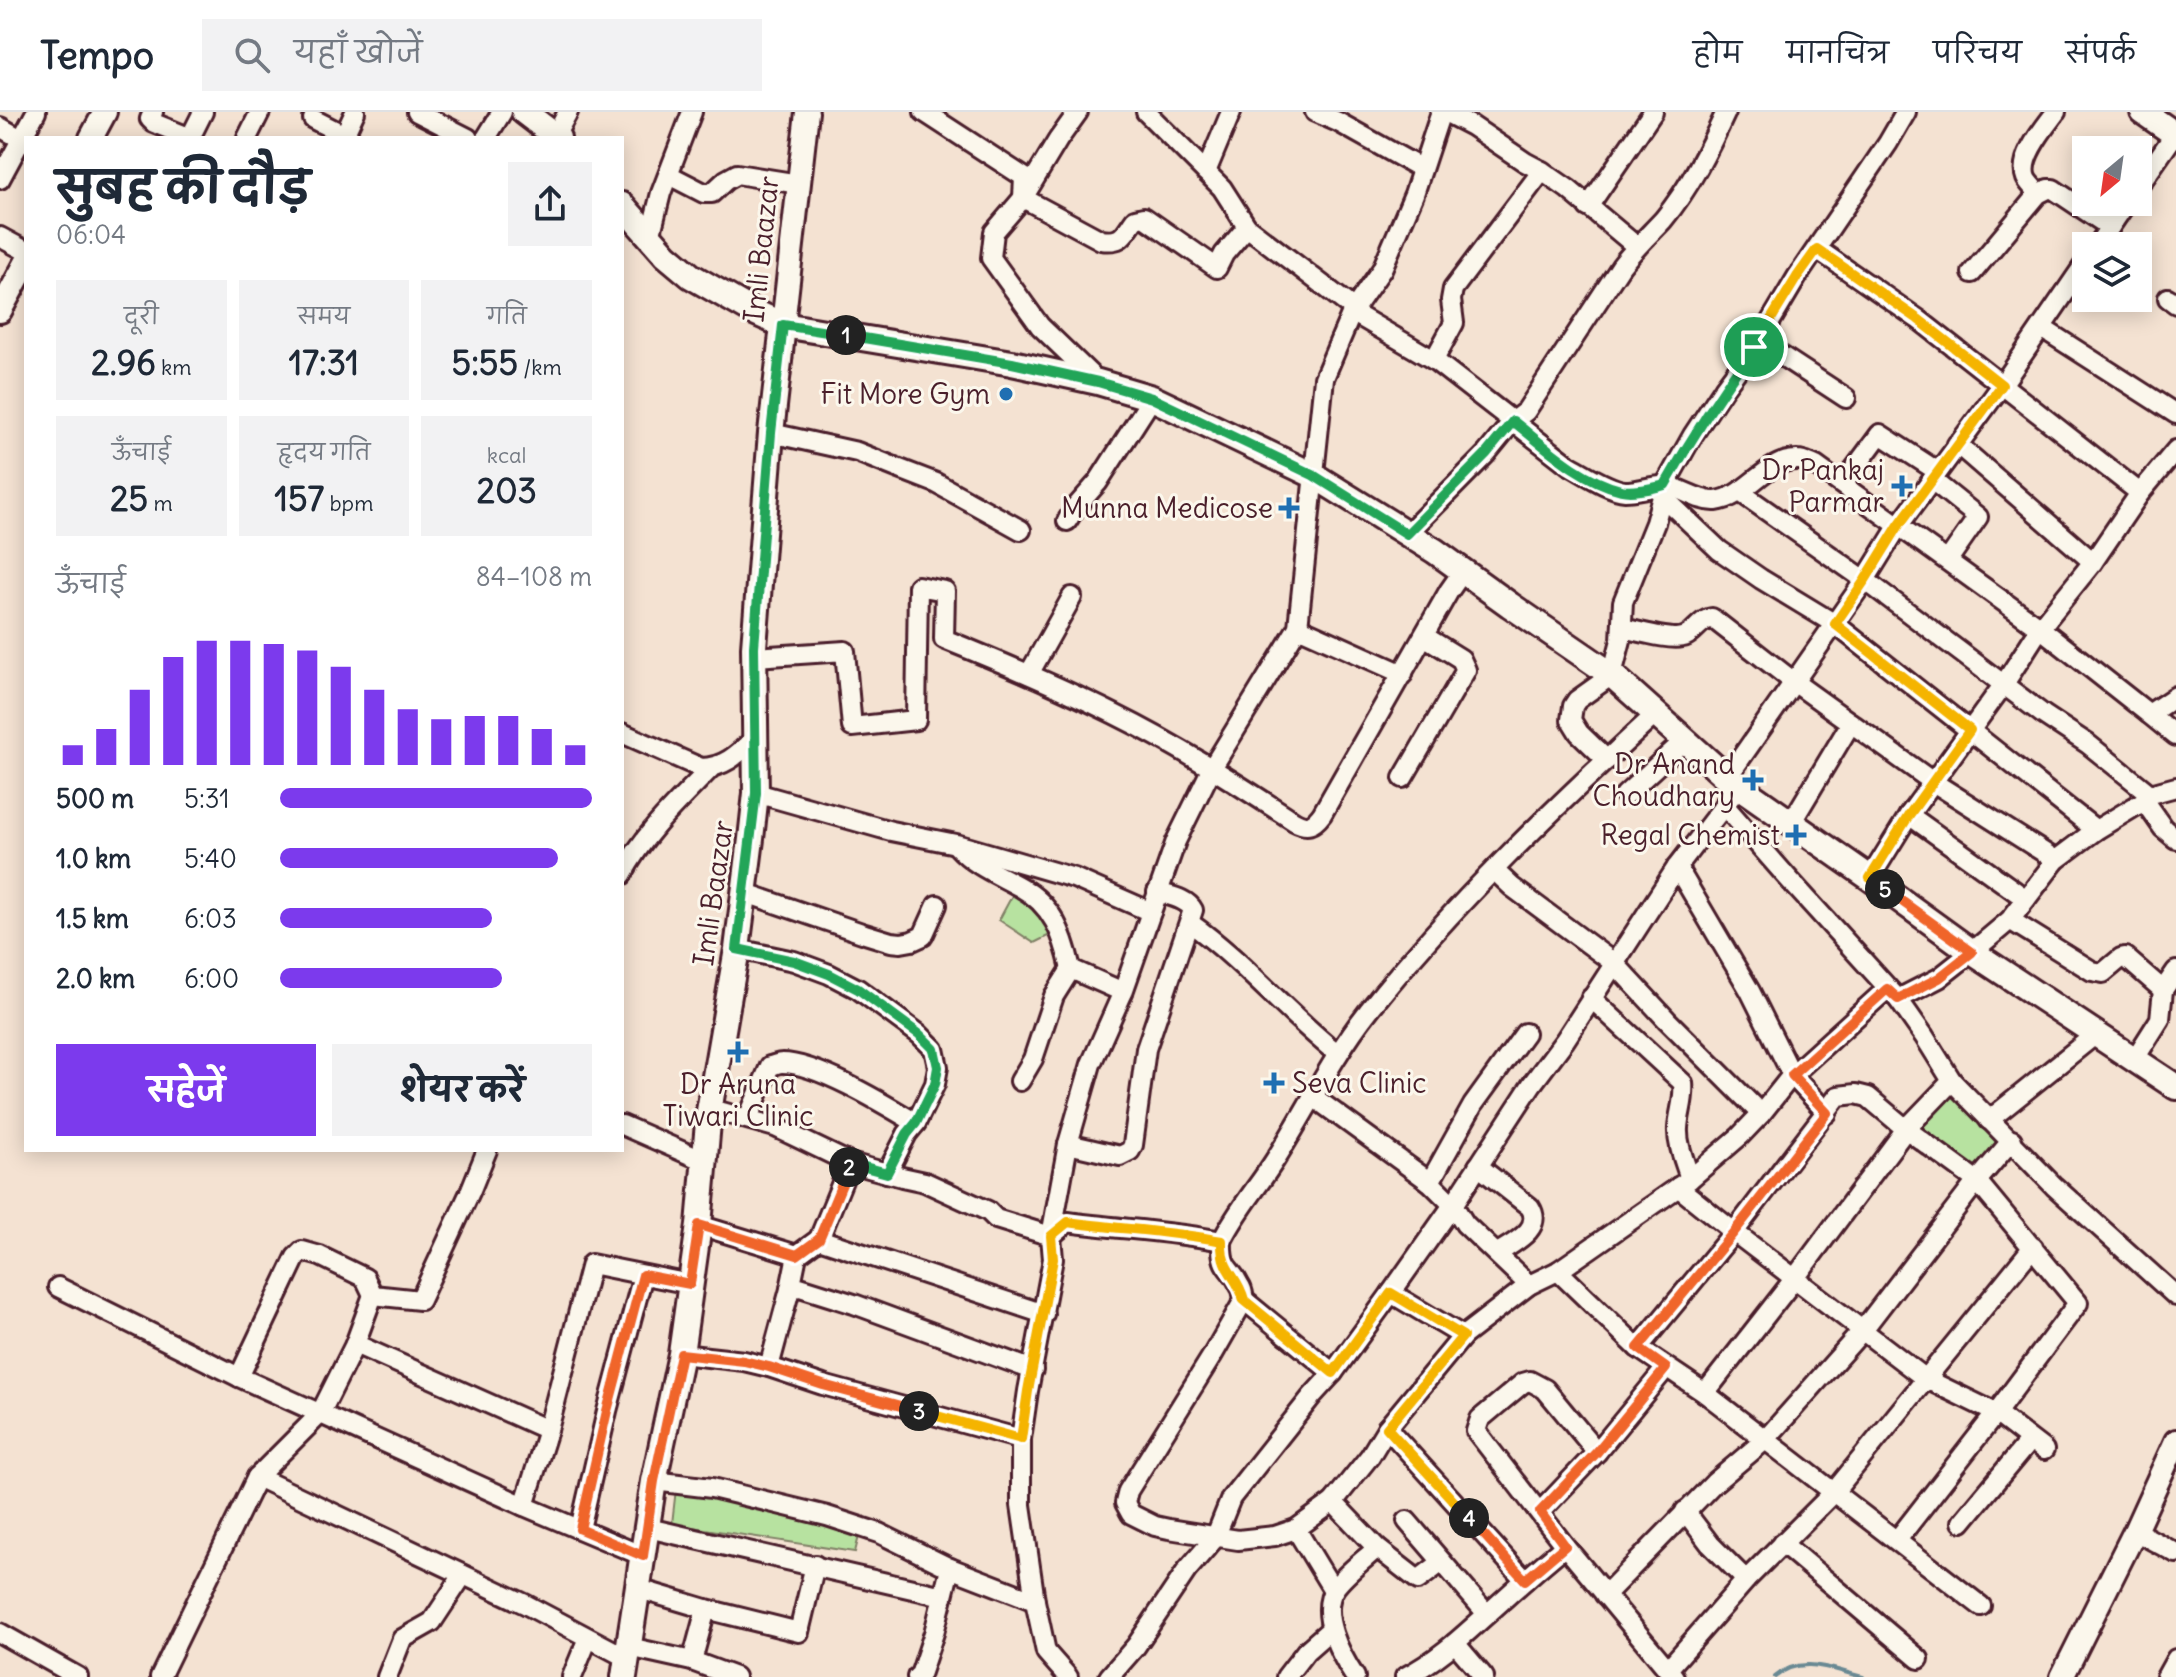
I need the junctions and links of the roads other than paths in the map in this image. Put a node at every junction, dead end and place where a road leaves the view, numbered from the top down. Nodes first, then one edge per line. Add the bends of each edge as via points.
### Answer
1 (36, 112) edge
2 (105, 112) edge
3 (153, 112) edge
4 (203, 112) edge
5 (260, 112) edge
6 (355, 112) edge
7 (417, 112) edge
8 (502, 112) edge
9 (524, 112) edge
10 (568, 112) edge
11 (692, 112) edge
12 (807, 112) edge
13 (924, 112) edge
14 (1078, 112) edge
15 (1146, 112) edge
16 (1231, 112) edge
17 (1315, 112) edge
18 (1443, 112) edge
19 (1653, 112) edge
20 (1726, 112) edge
21 (1906, 112) edge
22 (2056, 112) edge
23 (2143, 112) edge
24 (313, 119) dead end
25 (0, 127) edge
26 (436, 131) edge
27 (2176, 135) edge
28 (25, 136) edge
29 (92, 136) edge
30 (186, 136) edge
31 (192, 136) edge
32 (248, 136) edge
33 (344, 136) edge
34 (346, 136) edge
35 (459, 136) edge
36 (487, 136) edge
37 (554, 136) edge
38 (556, 136) edge
39 (23, 141) edge
40 (2152, 168) edge
41 (1422, 169) junction
42 (1542, 171) junction
43 (1206, 172) junction
44 (669, 175) junction
45 (0, 179) edge
46 (799, 184) junction
47 (2038, 194) junction
48 (1023, 198) junction
49 (624, 207) edge
50 (1588, 207) junction
51 (2117, 216) edge
52 (1247, 227) junction
53 (2110, 227) junction
54 (2107, 232) edge
55 (0, 237) edge
56 (650, 237) junction
57 (1636, 246) junction
58 (1817, 249) junction
59 (24, 250) edge
60 (1972, 273) dead end
61 (24, 274) edge
62 (2072, 283) edge
63 (0, 311) edge
64 (1353, 311) junction
65 (783, 325) junction
66 (2042, 328) junction
67 (1759, 341) junction
68 (1434, 360) junction
69 (1098, 382) junction
70 (2002, 385) junction
71 (1152, 398) junction
72 (1846, 398) dead end
73 (2176, 414) edge
74 (1513, 421) junction
75 (771, 433) junction
76 (1957, 444) junction
77 (2176, 450) edge
78 (1313, 475) junction
79 (1934, 476) junction
80 (1843, 484) junction
81 (1664, 491) junction
82 (1740, 492) junction
83 (2140, 493) junction
84 (1067, 521) dead end
85 (1899, 525) junction
86 (1021, 530) dead end
87 (1407, 534) junction
88 (1948, 560) junction
89 (2093, 562) junction
90 (1463, 571) junction
91 (1865, 580) junction
92 (1072, 597) dead end
93 (1835, 624) junction
94 (1298, 627) junction
95 (1623, 628) junction
96 (2040, 628) junction
97 (1424, 636) junction
98 (755, 657) junction
99 (1029, 674) junction
100 (1403, 674) junction
101 (1612, 675) junction
102 (1794, 682) junction
103 (2004, 684) junction
104 (2176, 696) edge
105 (1657, 713) junction
106 (2149, 714) junction
107 (1851, 723) junction
108 (1970, 730) junction
109 (624, 734) edge
110 (2176, 736) edge
111 (756, 737) junction
112 (1685, 740) junction
113 (1607, 760) junction
114 (711, 768) junction
115 (1212, 768) junction
116 (1403, 778) dead end
117 (1933, 782) junction
118 (2176, 787) edge
119 (1730, 790) junction
120 (756, 793) junction
121 (1625, 795) dead end
122 (2147, 798) junction
123 (1909, 815) junction
124 (1791, 823) junction
125 (2096, 830) junction
126 (2176, 839) edge
127 (956, 844) junction
128 (2056, 860) junction
129 (1677, 867) junction
130 (1494, 870) junction
131 (624, 872) edge
132 (1870, 878) junction
133 (743, 892) junction
134 (1157, 892) junction
135 (2026, 899) junction
136 (937, 905) dead end
137 (1151, 912) junction
138 (2010, 920) junction
139 (1190, 923) junction
140 (737, 949) junction
141 (1972, 952) junction
142 (1614, 963) junction
143 (1071, 969) junction
144 (2176, 971) edge
145 (2163, 990) junction
146 (1123, 992) junction
147 (1893, 994) junction
148 (1591, 998) junction
149 (1525, 1033) dead end
150 (2096, 1034) junction
151 (1338, 1054) junction
152 (2134, 1060) junction
153 (1792, 1075) junction
154 (1020, 1081) dead end
155 (1952, 1081) junction
156 (2176, 1087) edge
157 (1312, 1096) junction
158 (709, 1111) junction
159 (1827, 1113) junction
160 (1761, 1114) junction
161 (748, 1118) junction
162 (1989, 1120) junction
163 (916, 1123) junction
164 (624, 1126) edge
165 (1906, 1129) junction
166 (2012, 1140) junction
167 (1068, 1144) junction
168 (486, 1152) edge
169 (704, 1161) junction
170 (850, 1163) junction
171 (1478, 1166) junction
172 (887, 1173) junction
173 (1977, 1181) junction
174 (1430, 1182) junction
175 (1684, 1183) junction
176 (1453, 1205) junction
177 (699, 1225) junction
178 (1734, 1232) junction
179 (1051, 1236) junction
180 (819, 1239) junction
181 (1222, 1241) junction
182 (2033, 1247) junction
183 (1498, 1253) junction
184 (797, 1255) junction
185 (1558, 1271) junction
186 (643, 1275) junction
187 (1795, 1278) junction
188 (690, 1284) junction
189 (1529, 1285) junction
190 (58, 1287) dead end
191 (790, 1289) junction
192 (1391, 1293) junction
193 (373, 1295) junction
194 (2176, 1296) edge
195 (1244, 1300) junction
196 (1044, 1314) junction
197 (1862, 1331) junction
198 (1463, 1336) junction
199 (355, 1344) junction
200 (1638, 1348) junction
201 (681, 1354) junction
202 (769, 1367) junction
203 (1666, 1368) junction
204 (1033, 1370) junction
205 (1333, 1373) junction
206 (239, 1377) junction
207 (1926, 1379) junction
208 (1705, 1393) junction
209 (1996, 1413) junction
210 (320, 1414) junction
211 (1387, 1428) junction
212 (548, 1430) junction
213 (1021, 1439) junction
214 (1765, 1440) junction
215 (2176, 1441) edge
216 (1597, 1452) junction
217 (257, 1477) junction
218 (654, 1481) junction
219 (1834, 1492) junction
220 (1333, 1502) junction
221 (524, 1506) junction
222 (1685, 1511) junction
223 (1540, 1512) junction
224 (1407, 1521) dead end
225 (1962, 1522) dead end
226 (648, 1528) junction
227 (580, 1529) junction
228 (1296, 1529) junction
229 (2135, 1531) junction
230 (1215, 1538) junction
231 (1897, 1540) junction
232 (1782, 1543) junction
233 (1565, 1546) junction
234 (1377, 1548) junction
235 (2176, 1553) edge
236 (643, 1556) junction
237 (1442, 1562) junction
238 (815, 1565) junction
239 (950, 1568) junction
240 (463, 1575) junction
241 (1525, 1580) junction
242 (1746, 1580) junction
243 (639, 1589) junction
244 (1333, 1590) junction
245 (1605, 1595) junction
246 (943, 1596) junction
247 (1035, 1601) junction
248 (1981, 1606) dead end
249 (706, 1609) junction
250 (1487, 1614) junction
251 (1331, 1629) junction
252 (0, 1633) edge
253 (588, 1638) junction
254 (1455, 1643) junction
255 (1919, 1659) dead end
256 (2176, 1659) edge
257 (627, 1661) edge
258 (692, 1661) junction
259 (1341, 1669) edge
260 (1671, 1673) edge
261 (2067, 1675) edge
262 (921, 1676) edge
263 (78, 1677) edge
264 (160, 1677) edge
265 (387, 1677) edge
266 (572, 1677) edge
267 (735, 1677) edge
268 (1068, 1677) edge
269 (1109, 1677) edge
270 (1286, 1677) edge
271 (1355, 1677) edge
272 (1405, 1677) edge
273 (1484, 1677) edge
274 (2166, 1677) edge

1 - 28 street
2 - 29 street
3 - 30 street via 154,123
4 - 31 street
5 - 32 street
6 - 34 street
7 - 26 street
8 - 36 street
9 - 37 main road
10 - 38 street
11 - 44 street
12 - 46 street, Imli Baazar
13 - 48 street via 1024,177
14 - 48 street
15 - 43 street
16 - 43 street
17 - 41 street
18 - 41 street
18 - 42 street
19 - 50 street
20 - 57 street via 1691,178 1664,218
21 - 58 street
22 - 47 street via 2030,148 2026,165 2026,179
23 - 27 main road
24 - 33 street
25 - 39 street
26 - 35 street
27 - 40 street
39 - 45 street
41 - 64 street via 1382,269
42 - 50 street
42 - 68 street via 1453,289 1454,323
43 - 52 street
44 - 46 street via 704,193 737,174
44 - 56 street
46 - 65 street, Imli Baazar
47 - 53 street via 2053,189
47 - 60 street
48 - 52 street via 1101,240 1114,242 1135,219 1144,217 1217,268
48 - 69 street via 994,232 991,258 1040,326
49 - 56 main road
50 - 57 street
51 - 53 street
52 - 64 street
53 - 54 street
55 - 59 street
56 - 65 main road via 691,276
57 - 74 street via 1526,411
58 - 67 street
58 - 70 street
61 - 63 street
62 - 66 street
64 - 68 street
64 - 78 street via 1324,378
65 - 69 main road
65 - 75 main road, Imli Baazar
66 - 70 street
66 - 73 street
67 - 72 street
67 - 81 street via 1716,400
68 - 74 street
69 - 71 main road
70 - 76 street
70 - 83 street
71 - 78 main road
71 - 84 street
74 - 81 street via 1569,465 1601,482 1623,491
74 - 87 street
75 - 86 street via 857,452 936,483
75 - 98 main road, Imli Baazar
76 - 79 street
76 - 89 street
77 - 83 street
78 - 87 main road
78 - 94 street
79 - 80 street via 1880,434
79 - 85 street
79 - 88 street via 1978,517
80 - 82 street via 1799,460 1766,471
80 - 85 street
81 - 82 street via 1715,501
81 - 93 street via 1719,550
81 - 95 street via 1623,602
82 - 91 street
83 - 89 street
85 - 88 street
85 - 91 street
87 - 90 main road
88 - 96 street
89 - 96 street
90 - 97 street
90 - 101 main road
91 - 93 street
91 - 103 street
92 - 99 street
93 - 102 street
93 - 108 street
94 - 100 street
94 - 115 street
95 - 101 street
95 - 102 street via 1676,639 1712,618
96 - 103 street
96 - 106 street
97 - 100 street
97 - 116 street via 1461,659 1466,670
98 - 99 street via 845,651 852,727 916,720 918,586 945,591 944,639
98 - 111 main road, Imli Baazar
99 - 115 street
100 - 115 street via 1311,825 1294,821
101 - 105 main road
101 - 113 street via 1577,700 1571,720
102 - 107 street
102 - 119 street
103 - 108 street
103 - 122 street via 2088,744
104 - 106 street
105 - 112 main road
105 - 113 street
106 - 110 street
107 - 117 street
107 - 124 street
108 - 117 street
108 - 125 street
109 - 114 street
111 - 114 street via 730,760
111 - 120 main road, Imli Baazar
112 - 119 main road
112 - 121 street
113 - 130 street
114 - 131 street via 642,843
115 - 134 street
117 - 123 street
117 - 128 street
118 - 122 street
119 - 124 main road
119 - 129 street
119 - 147 street
120 - 127 street
120 - 133 main road, Imli Baazar
122 - 125 street
122 - 126 street via 2163,828
123 - 132 street
123 - 135 street
124 - 132 main road
125 - 128 street
127 - 137 street via 1074,878
127 - 143 street via 977,865 1045,906 1055,918
128 - 135 street
129 - 142 street
129 - 153 street
130 - 142 street
130 - 151 street via 1399,975
132 - 141 main road
133 - 136 street via 901,943 923,936
133 - 140 main road, Imli Baazar
134 - 137 street
134 - 139 street via 1192,905
135 - 138 street
137 - 146 street
138 - 141 street
138 - 145 street via 2092,971 2103,973 2125,957
139 - 151 street
139 - 167 street via 1146,1049 1130,1151 1120,1156
140 - 158 main road, Imli Baazar
140 - 163 street via 829,974 919,1034 934,1049 938,1067
141 - 147 street via 1939,978
141 - 150 main road
142 - 148 street
142 - 160 street
143 - 146 street
143 - 154 street via 1054,996
144 - 145 street
145 - 152 street via 2160,1019
146 - 167 street via 1091,1064
147 - 153 street
147 - 155 street
148 - 171 street
148 - 175 street via 1683,1083 1678,1130
149 - 174 street via 1473,1105
150 - 152 main road
150 - 162 street
151 - 157 street
152 - 156 main road
153 - 159 street
153 - 160 street
155 - 162 street
155 - 165 street
157 - 174 street
157 - 181 street
158 - 161 street
158 - 169 main road, Imli Baazar
159 - 165 street via 1838,1096 1856,1094 1868,1097
159 - 178 street
160 - 175 street
161 - 163 street via 770,1066 781,1063 815,1071
161 - 170 street
162 - 166 street
163 - 172 street
164 - 169 street
165 - 173 street
165 - 187 street
166 - 173 street
166 - 194 street via 2054,1186
167 - 179 street
168 - 193 street via 420,1300
169 - 177 main road, Imli Baazar
170 - 172 street
170 - 180 street
171 - 176 street
171 - 183 street via 1535,1214 1525,1235
172 - 179 street via 925,1182 996,1219
173 - 182 street
173 - 197 street
174 - 176 street
175 - 178 street
175 - 185 street
176 - 183 street via 1465,1224
176 - 192 street
177 - 184 street
177 - 188 main road, Imli Baazar
178 - 187 street
178 - 200 street
179 - 181 street via 1068,1222
179 - 196 street via 1053,1259
180 - 184 street
180 - 196 street
181 - 195 street via 1226,1268
182 - 207 street
182 - 209 street via 2078,1303
183 - 189 street
184 - 191 street
185 - 189 street
185 - 200 street
186 - 188 street
186 - 212 street via 591,1264
186 - 227 street
187 - 197 street
187 - 208 street
188 - 201 main road, Imli Baazar
189 - 198 street
190 - 206 street
191 - 202 street
191 - 204 street via 800,1287 854,1304
192 - 198 street
192 - 205 street
193 - 199 street
193 - 206 street via 365,1278 302,1251
195 - 205 street
195 - 230 street via 1133,1481 1125,1503 1131,1514 1155,1526
196 - 204 street
197 - 207 street
197 - 214 street
198 - 211 street
199 - 210 street
199 - 212 street
200 - 203 street
201 - 202 street
201 - 218 main road, Imli Baazar
202 - 213 street
203 - 208 street
203 - 216 street
204 - 213 street
205 - 230 street via 1231,1498
206 - 210 street
207 - 209 street
207 - 219 street
208 - 214 street
209 - 225 street via 2037,1445
209 - 231 street
210 - 217 street
210 - 221 street
211 - 220 street
211 - 241 street
212 - 221 street
213 - 247 street via 1021,1505
214 - 219 street
214 - 222 street
215 - 229 street
216 - 223 street
216 - 223 street via 1545,1389 1530,1381 1480,1419 1476,1431 1481,1439
217 - 240 street
217 - 264 street
218 - 226 main road, Imli Baazar
218 - 239 street via 712,1488 827,1516 879,1533
219 - 231 street
219 - 232 street
220 - 228 street
220 - 234 street
221 - 227 street
222 - 242 street
222 - 245 street
223 - 233 street
224 - 237 street
226 - 236 main road, Imli Baazar
226 - 238 street
227 - 236 street
228 - 230 street via 1275,1536
228 - 244 street
229 - 235 street
229 - 261 street
230 - 269 street
231 - 248 street
232 - 242 street
232 - 255 street
233 - 241 street
233 - 245 street
234 - 237 street via 1418,1580
234 - 244 street
236 - 243 main road, Imli Baazar
237 - 250 street
238 - 246 street
238 - 249 street via 799,1632
239 - 246 street
239 - 247 street
240 - 253 street
240 - 265 street via 432,1622 402,1639
241 - 250 street
242 - 260 street
243 - 249 street
243 - 257 main road, Imli Baazar
244 - 251 street
245 - 260 street
246 - 262 street
247 - 268 street via 1046,1652
249 - 258 street
250 - 254 street
251 - 259 street
251 - 270 street
252 - 263 street
253 - 257 street
253 - 266 street
254 - 272 street
254 - 273 street
256 - 274 street
257 - 258 street
258 - 267 street
259 - 271 street

